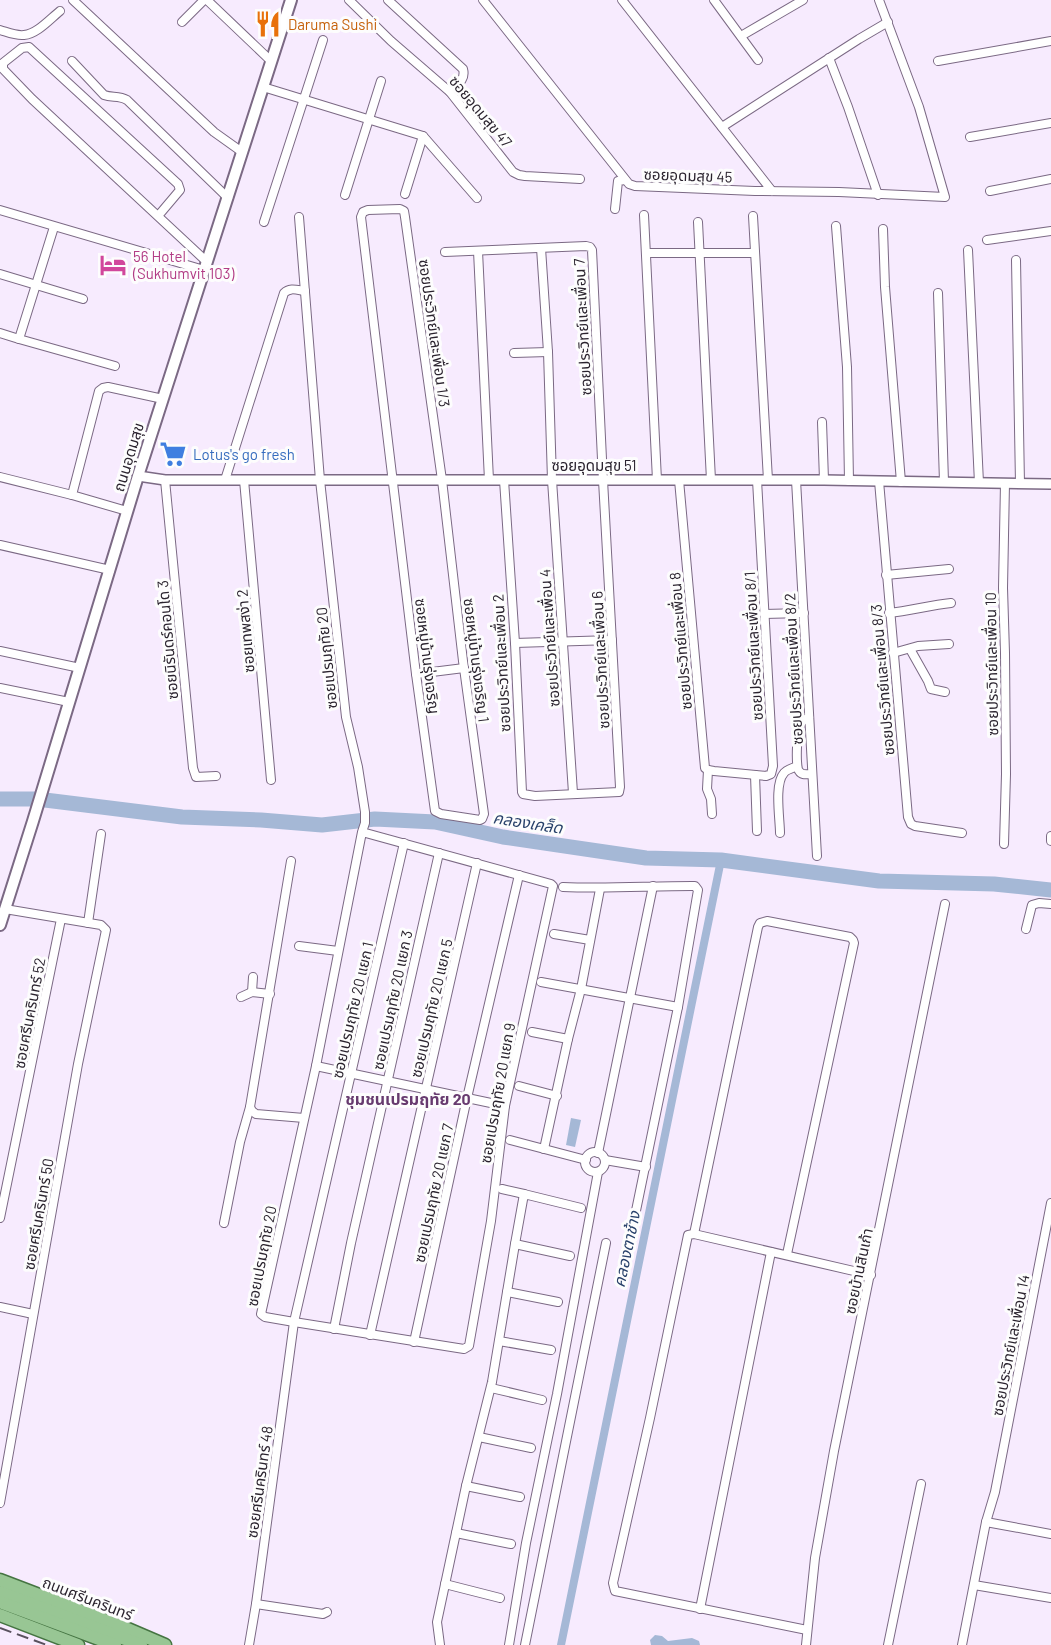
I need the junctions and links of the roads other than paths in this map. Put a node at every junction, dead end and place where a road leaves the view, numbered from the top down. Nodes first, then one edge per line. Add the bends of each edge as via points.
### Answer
1 (205, 0) edge
2 (291, 0) edge
3 (349, 0) edge
4 (388, 0) edge
5 (483, 0) edge
6 (622, 0) edge
7 (714, 0) edge
8 (803, 0) edge
9 (879, 0) edge
10 (78, 2) edge
11 (60, 11) dead end
12 (182, 22) dead end
13 (888, 22) junction
14 (0, 30) edge
15 (741, 36) junction
16 (322, 40) dead end
17 (1051, 41) edge
18 (829, 58) junction
19 (759, 60) dead end
20 (72, 61) dead end
21 (271, 61) junction
22 (938, 61) dead end
23 (381, 81) dead end
24 (263, 87) junction
25 (450, 92) junction
26 (304, 99) junction
27 (370, 119) junction
28 (1051, 123) edge
29 (722, 127) junction
30 (423, 136) junction
31 (970, 137) dead end
32 (242, 152) junction
33 (580, 179) dead end
34 (1051, 179) edge
35 (621, 180) junction
36 (772, 191) junction
37 (990, 191) dead end
38 (405, 194) dead end
39 (345, 195) dead end
40 (878, 195) junction
41 (228, 198) junction
42 (477, 198) dead end
43 (615, 209) dead end
44 (0, 210) edge
45 (384, 210) joint
46 (644, 215) dead end
47 (158, 216) junction
48 (753, 216) dead end
49 (299, 217) dead end
50 (264, 222) dead end
51 (698, 222) dead end
52 (54, 226) junction
53 (836, 226) dead end
54 (883, 229) dead end
55 (1051, 231) edge
56 (987, 240) dead end
57 (541, 248) junction
58 (478, 250) junction
59 (968, 250) dead end
60 (445, 252) dead end
61 (755, 253) junction
62 (646, 254) junction
63 (700, 254) junction
64 (1016, 260) dead end
65 (205, 266) junction
66 (0, 274) edge
67 (36, 285) junction
68 (305, 291) junction
69 (938, 293) dead end
70 (83, 299) dead end
71 (0, 333) edge
72 (19, 339) junction
73 (548, 352) junction
74 (514, 353) dead end
75 (115, 366) dead end
76 (163, 399) junction
77 (822, 422) dead end
78 (138, 476) junction
79 (0, 477) edge
80 (165, 480) junction
81 (225, 480) junction
82 (244, 480) junction
83 (320, 480) junction
84 (393, 480) junction
85 (442, 480) junction
86 (489, 480) junction
87 (504, 480) junction
88 (552, 480) junction
89 (603, 480) junction
90 (657, 480) junction
91 (679, 480) junction
92 (711, 480) junction
93 (757, 480) junction
94 (768, 480) junction
95 (796, 480) junction
96 (824, 480) junction
97 (849, 481) junction
98 (879, 481) junction
99 (901, 482) junction
100 (944, 482) junction
101 (979, 483) junction
102 (1005, 483) junction
103 (1020, 484) junction
104 (1051, 484) edge
105 (72, 495) junction
106 (128, 511) junction
107 (0, 545) edge
108 (949, 568) dead end
109 (110, 570) junction
110 (886, 575) junction
111 (951, 603) dead end
112 (804, 613) junction
113 (764, 614) junction
114 (889, 614) junction
115 (612, 640) junction
116 (563, 641) junction
117 (515, 643) junction
118 (949, 644) dead end
119 (910, 649) junction
120 (0, 651) edge
121 (893, 653) junction
122 (80, 668) junction
123 (464, 668) junction
124 (416, 674) junction
125 (0, 688) edge
126 (945, 692) dead end
127 (69, 702) junction
128 (809, 717) junction
129 (797, 766) junction
130 (708, 770) junction
131 (812, 774) junction
132 (755, 775) junction
133 (216, 776) dead end
134 (271, 780) dead end
135 (573, 794) junction
136 (712, 814) dead end
137 (459, 817) joint
138 (757, 831) dead end
139 (362, 832) junction
140 (780, 833) dead end
141 (962, 833) dead end
142 (100, 834) dead end
143 (1051, 836) edge
144 (1050, 841) edge
145 (404, 843) junction
146 (1004, 844) dead end
147 (439, 853) junction
148 (817, 856) dead end
149 (291, 861) dead end
150 (477, 863) junction
151 (519, 875) junction
152 (652, 886) junction
153 (563, 887) dead end
154 (600, 889) junction
155 (945, 904) dead end
156 (1051, 904) edge
157 (5, 909) junction
158 (61, 919) junction
159 (88, 923) junction
160 (0, 925) edge
161 (1026, 929) dead end
162 (554, 934) dead end
163 (590, 940) junction
164 (299, 946) dead end
165 (338, 951) junction
166 (253, 977) dead end
167 (541, 982) dead end
168 (581, 989) junction
169 (252, 992) junction
170 (270, 994) junction
171 (241, 997) dead end
172 (630, 998) junction
173 (678, 1007) junction
174 (532, 1032) dead end
175 (568, 1039) junction
176 (316, 1066) junction
177 (351, 1074) junction
178 (388, 1082) junction
179 (519, 1086) dead end
180 (426, 1090) junction
181 (557, 1096) junction
182 (467, 1098) junction
183 (506, 1106) junction
184 (250, 1107) junction
185 (304, 1118) junction
186 (510, 1140) dead end
187 (544, 1149) junction
188 (598, 1153) junction
189 (586, 1160) junction
190 (605, 1160) junction
191 (646, 1167) junction
192 (598, 1172) junction
193 (502, 1189) dead end
194 (524, 1194) junction
195 (1051, 1203) edge
196 (581, 1208) dead end
197 (0, 1218) edge
198 (224, 1223) dead end
199 (632, 1230) dead end
200 (694, 1234) junction
201 (606, 1243) dead end
202 (514, 1244) junction
203 (771, 1252) junction
204 (787, 1254) junction
205 (570, 1256) dead end
206 (1040, 1259) junction
207 (1051, 1261) edge
208 (871, 1275) junction
209 (507, 1292) junction
210 (558, 1302) dead end
211 (0, 1307) edge
212 (33, 1314) junction
213 (294, 1322) junction
214 (334, 1329) junction
215 (370, 1335) junction
216 (499, 1341) junction
217 (414, 1342) junction
218 (469, 1346) joint
219 (551, 1350) dead end
220 (491, 1388) junction
221 (542, 1400) dead end
222 (479, 1437) junction
223 (531, 1448) dead end
224 (921, 1484) dead end
225 (466, 1486) junction
226 (520, 1497) dead end
227 (0, 1503) edge
228 (986, 1522) junction
229 (456, 1533) junction
230 (1051, 1534) edge
231 (511, 1544) dead end
232 (0, 1580) edge
233 (445, 1584) junction
234 (974, 1585) junction
235 (0, 1592) edge
236 (500, 1598) dead end
237 (1051, 1598) edge
238 (0, 1602) edge
239 (256, 1604) junction
240 (700, 1609) junction
241 (327, 1612) dead end
242 (0, 1614) edge
243 (807, 1630) junction
244 (78, 1645) edge
245 (115, 1645) edge
246 (141, 1645) edge
247 (165, 1645) edge
248 (249, 1645) edge
249 (440, 1645) edge
250 (509, 1645) edge
251 (525, 1645) edge
252 (806, 1645) edge
253 (888, 1645) edge
254 (962, 1645) edge

1 - 12 street
1 - 21 street
2 - 21 main road, ถนนอุดมสุข
3 - 25 street, ซอยอุดมสุข 47
4 - 25 street via 463,69 463,80
5 - 35 street, ซอยอุดมสุข 45 via 590,133
6 - 29 street
7 - 15 street
8 - 15 street
9 - 13 street
10 - 32 street via 214,132
11 - 14 street via 26,35
13 - 18 street
13 - 40 street, ซอยอุดมสุข 45 via 919,107 945,198
15 - 19 street
16 - 26 street
17 - 22 street
18 - 29 street
18 - 40 street
20 - 41 street via 104,95 127,100
21 - 24 main road, ถนนอุดมสุข
23 - 27 street
24 - 26 street
24 - 32 main road, ถนนอุดมสุข
25 - 33 street, ซอยอุดมสุข 47 via 513,172
26 - 27 street
26 - 50 street
27 - 30 street
27 - 39 street
28 - 31 street
29 - 36 street
30 - 38 street
30 - 42 street
32 - 41 main road, ถนนอุดมสุข
34 - 37 street
35 - 36 street, ซอยอุดมสุข 45 via 635,186
35 - 43 street
36 - 40 street, ซอยอุดมสุข 45
41 - 65 main road, ถนนอุดมสุข
44 - 52 street
45 - 84 street, ซอยหมู่บ้านรุ่งเจริญ via 368,210 361,217
45 - 85 street, ซอยประวิทย์และเพื่อน 1/3 via 404,211
46 - 62 street
47 - 47 street via 32,99 3,69 3,63 29,47 178,184 180,190
47 - 65 street
48 - 61 street
49 - 68 street, ซอยเปรมฤทัย 20
51 - 63 street
52 - 65 street
52 - 67 street
53 - 97 street via 848,367
54 - 99 street
55 - 56 street
57 - 58 street, ซอยประวิทย์และเพื่อน 7
57 - 73 street, ซอยประวิทย์และเพื่อน 4
57 - 89 street, ซอยประวิทย์และเพื่อน 7 via 586,246 592,250
58 - 60 street, ซอยประวิทย์และเพื่อน 7
58 - 86 street
59 - 101 street
61 - 63 street
61 - 94 street
62 - 63 street
62 - 90 street
63 - 92 street
64 - 103 street
65 - 76 main road, ถนนอุดมสุข
66 - 67 street
67 - 70 street
67 - 72 street
68 - 81 street via 292,289 284,293
68 - 83 street, ซอยเปรมฤทัย 20
69 - 100 street
71 - 72 street
72 - 75 street
73 - 74 street
73 - 88 street, ซอยประวิทย์และเพื่อน 4
76 - 78 main road, ถนนอุดมสุข
76 - 105 street via 108,387 99,391
77 - 96 street
78 - 80 street, ซอยอุดมสุข 51
78 - 106 main road, ถนนอุดมสุข
79 - 105 street
80 - 81 street, ซอยอุดมสุข 51
80 - 133 street, ซอยนิรันดร์คอนโด 3 via 193,768 196,777
81 - 82 street, ซอยอุดมสุข 51
82 - 83 street, ซอยอุดมสุข 51
82 - 134 street, ซอยเทพสง่า 2
83 - 84 street, ซอยอุดมสุข 51
83 - 139 street, ซอยเปรมฤทัย 20 via 346,717 365,819
84 - 85 street, ซอยอุดมสุข 51
84 - 124 street, ซอยหมู่บ้านรุ่งเจริญ
85 - 86 street, ซอยอุดมสุข 51
85 - 123 street, ซอยหมู่บ้านรุ่งเจริญ 1
86 - 87 street, ซอยอุดมสุข 51
87 - 88 street, ซอยอุดมสุข 51
87 - 117 street, ซอยประวิทย์และเพื่อน 2
88 - 89 street, ซอยอุดมสุข 51
88 - 116 street, ซอยประวิทย์และเพื่อน 4
89 - 90 street, ซอยอุดมสุข 51
89 - 115 street, ซอยประวิทย์และเพื่อน 6
90 - 91 street, ซอยอุดมสุข 51
91 - 92 street, ซอยอุดมสุข 51
91 - 130 street, ซอยประวิทย์และเพื่อน 8
92 - 93 street, ซอยอุดมสุข 51
93 - 94 street, ซอยอุดมสุข 51
93 - 113 street, ซอยประวิทย์และเพื่อน 8/1
94 - 95 street, ซอยอุดมสุข 51
95 - 96 street, ซอยอุดมสุข 51
95 - 112 street, ซอยประวิทย์และเพื่อน 8/2
96 - 97 street, ซอยอุดมสุข 51
97 - 98 street, ซอยอุดมสุข 51
98 - 99 street, ซอยอุดมสุข 51
98 - 110 street, ซอยประวิทย์และเพื่อน 8/3
99 - 100 street, ซอยอุดมสุข 51
100 - 101 street, ซอยอุดมสุข 51
101 - 102 street, ซอยอุดมสุข 51
102 - 103 street, ซอยอุดมสุข 51
102 - 146 street, ซอยประวิทย์และเพื่อน 10
103 - 104 street, ซอยอุดมสุข 51
105 - 106 street
106 - 109 main road, ถนนอุดมสุข
107 - 109 street
108 - 110 street
109 - 122 main road, ถนนอุดมสุข
110 - 114 street, ซอยประวิทย์และเพื่อน 8/3
111 - 114 street
112 - 113 street
112 - 128 street, ซอยประวิทย์และเพื่อน 8/2
113 - 132 street, ซอยประวิทย์และเพื่อน 8/1 via 773,766 771,774
114 - 121 street, ซอยประวิทย์และเพื่อน 8/3
115 - 116 street
115 - 135 street, ซอยประวิทย์และเพื่อน 6 via 620,790
116 - 117 street
116 - 135 street, ซอยประวิทย์และเพื่อน 4
117 - 135 street, ซอยประวิทย์และเพื่อน 2 via 522,792 535,796
118 - 119 street
119 - 121 street
119 - 126 street via 931,689
120 - 122 street
121 - 141 street, ซอยประวิทย์และเพื่อน 8/3 via 909,821 918,827
122 - 127 main road, ถนนอุดมสุข
123 - 124 street
123 - 137 street, ซอยหมู่บ้านรุ่งเจริญ 1 via 484,814 480,820
124 - 137 street, ซอยหมู่บ้านรุ่งเจริญ via 435,810
125 - 127 street
127 - 157 main road, ถนนอุดมสุข
128 - 129 street via 799,725
128 - 131 street, ซอยประวิทย์และเพื่อน 8/2
129 - 131 street via 799,772
129 - 140 street via 784,772 780,779
130 - 132 street
130 - 136 street, ซอยประวิทย์และเพื่อน 8
131 - 148 street, ซอยประวิทย์และเพื่อน 8/2
132 - 138 street
139 - 145 street
139 - 165 street, ซอยเปรมฤทัย 20
142 - 159 street
143 - 144 street
145 - 147 street
145 - 177 street, ซอยเปรมฤทัย 20 แยก 1
147 - 150 street
147 - 178 street, ซอยเปรมฤทัย 20 แยก 3
149 - 170 street
150 - 151 street
150 - 180 street, ซอยเปรมฤทัย 20 แยก 5
151 - 182 street, ซอยเปรมฤทัย 20 แยก 7
151 - 183 street, ซอยเปรมฤทัย 20 แยก 9 via 554,888
152 - 154 street
152 - 172 street
152 - 173 street via 695,886 698,890
153 - 154 street
154 - 163 street
155 - 208 street, ซอยบ้านสินเก้า
156 - 161 street via 1032,905
157 - 158 street
157 - 160 main road, ถนนอุดมสุข
158 - 159 street
158 - 197 street, ซอยศรีนครินทร์ 52
159 - 212 street, ซอยศรีนครินทร์ 50 via 106,930
162 - 163 street
163 - 168 street
164 - 165 street
165 - 176 street, ซอยเปรมฤทัย 20
166 - 169 street
167 - 168 street
168 - 172 street
168 - 175 street
169 - 170 street
169 - 171 street
170 - 184 street
172 - 173 street
172 - 188 street
173 - 191 street
174 - 175 street
175 - 181 street
176 - 177 street
176 - 185 street, ซอยเปรมฤทัย 20
177 - 178 street
177 - 213 street, ซอยเปรมฤทัย 20 แยก 1
178 - 180 street
178 - 214 street, ซอยเปรมฤทัย 20 แยก 3
179 - 181 street
180 - 182 street
180 - 215 street, ซอยเปรมฤทัย 20 แยก 5
181 - 187 street
182 - 183 street
182 - 217 street, ซอยเปรมฤทัย 20 แยก 7
183 - 218 street, ซอยเปรมฤทัย 20 แยก 9
184 - 185 street via 256,1114
184 - 198 street
185 - 213 street, ซอยเปรมฤทัย 20 via 261,1312 265,1317
186 - 187 street
187 - 189 street
188 - 189 street via 588,1155
188 - 190 street
189 - 192 street via 588,1169
190 - 191 street
190 - 192 street
191 - 199 street
192 - 250 street
193 - 194 street
194 - 196 street
194 - 202 street
195 - 206 street, ซอยประวิทย์และเพื่อน 14
200 - 203 street
200 - 204 street via 760,923 767,921 850,937 854,943
200 - 240 street via 686,1238 613,1588
201 - 251 street
202 - 205 street
202 - 209 street
203 - 204 street
203 - 240 street
204 - 208 street
206 - 207 street
206 - 228 street, ซอยประวิทย์และเพื่อน 14
208 - 243 street, ซอยบ้านสินเก้า via 834,1451
209 - 210 street
209 - 216 street
211 - 212 street
212 - 227 street, ซอยศรีนครินทร์ 50
213 - 214 street, ซอยเปรมฤทัย 20
213 - 239 street, ซอยศรีนครินทร์ 48
214 - 215 street, ซอยเปรมฤทัย 20
215 - 217 street, ซอยเปรมฤทัย 20
216 - 219 street
216 - 220 street
217 - 218 street, ซอยเปรมฤทัย 20 via 464,1349
220 - 221 street
220 - 222 street
222 - 223 street
222 - 225 street
224 - 253 street
225 - 226 street
225 - 229 street
228 - 230 street
228 - 234 street, ซอยประวิทย์และเพื่อน 14
229 - 231 street
229 - 233 street
232 - 247 main road, ถนนศรีนครินทร์
233 - 236 street
233 - 249 street via 436,1622
234 - 237 street
234 - 254 street, ซอยประวิทย์และเพื่อน 14
235 - 246 main road, ถนนศรีนครินทร์
238 - 245 main road
239 - 241 street
239 - 248 street, ซอยศรีนครินทร์ 48
240 - 243 street
242 - 244 main road
243 - 252 street, ซอยบ้านสินเก้า

